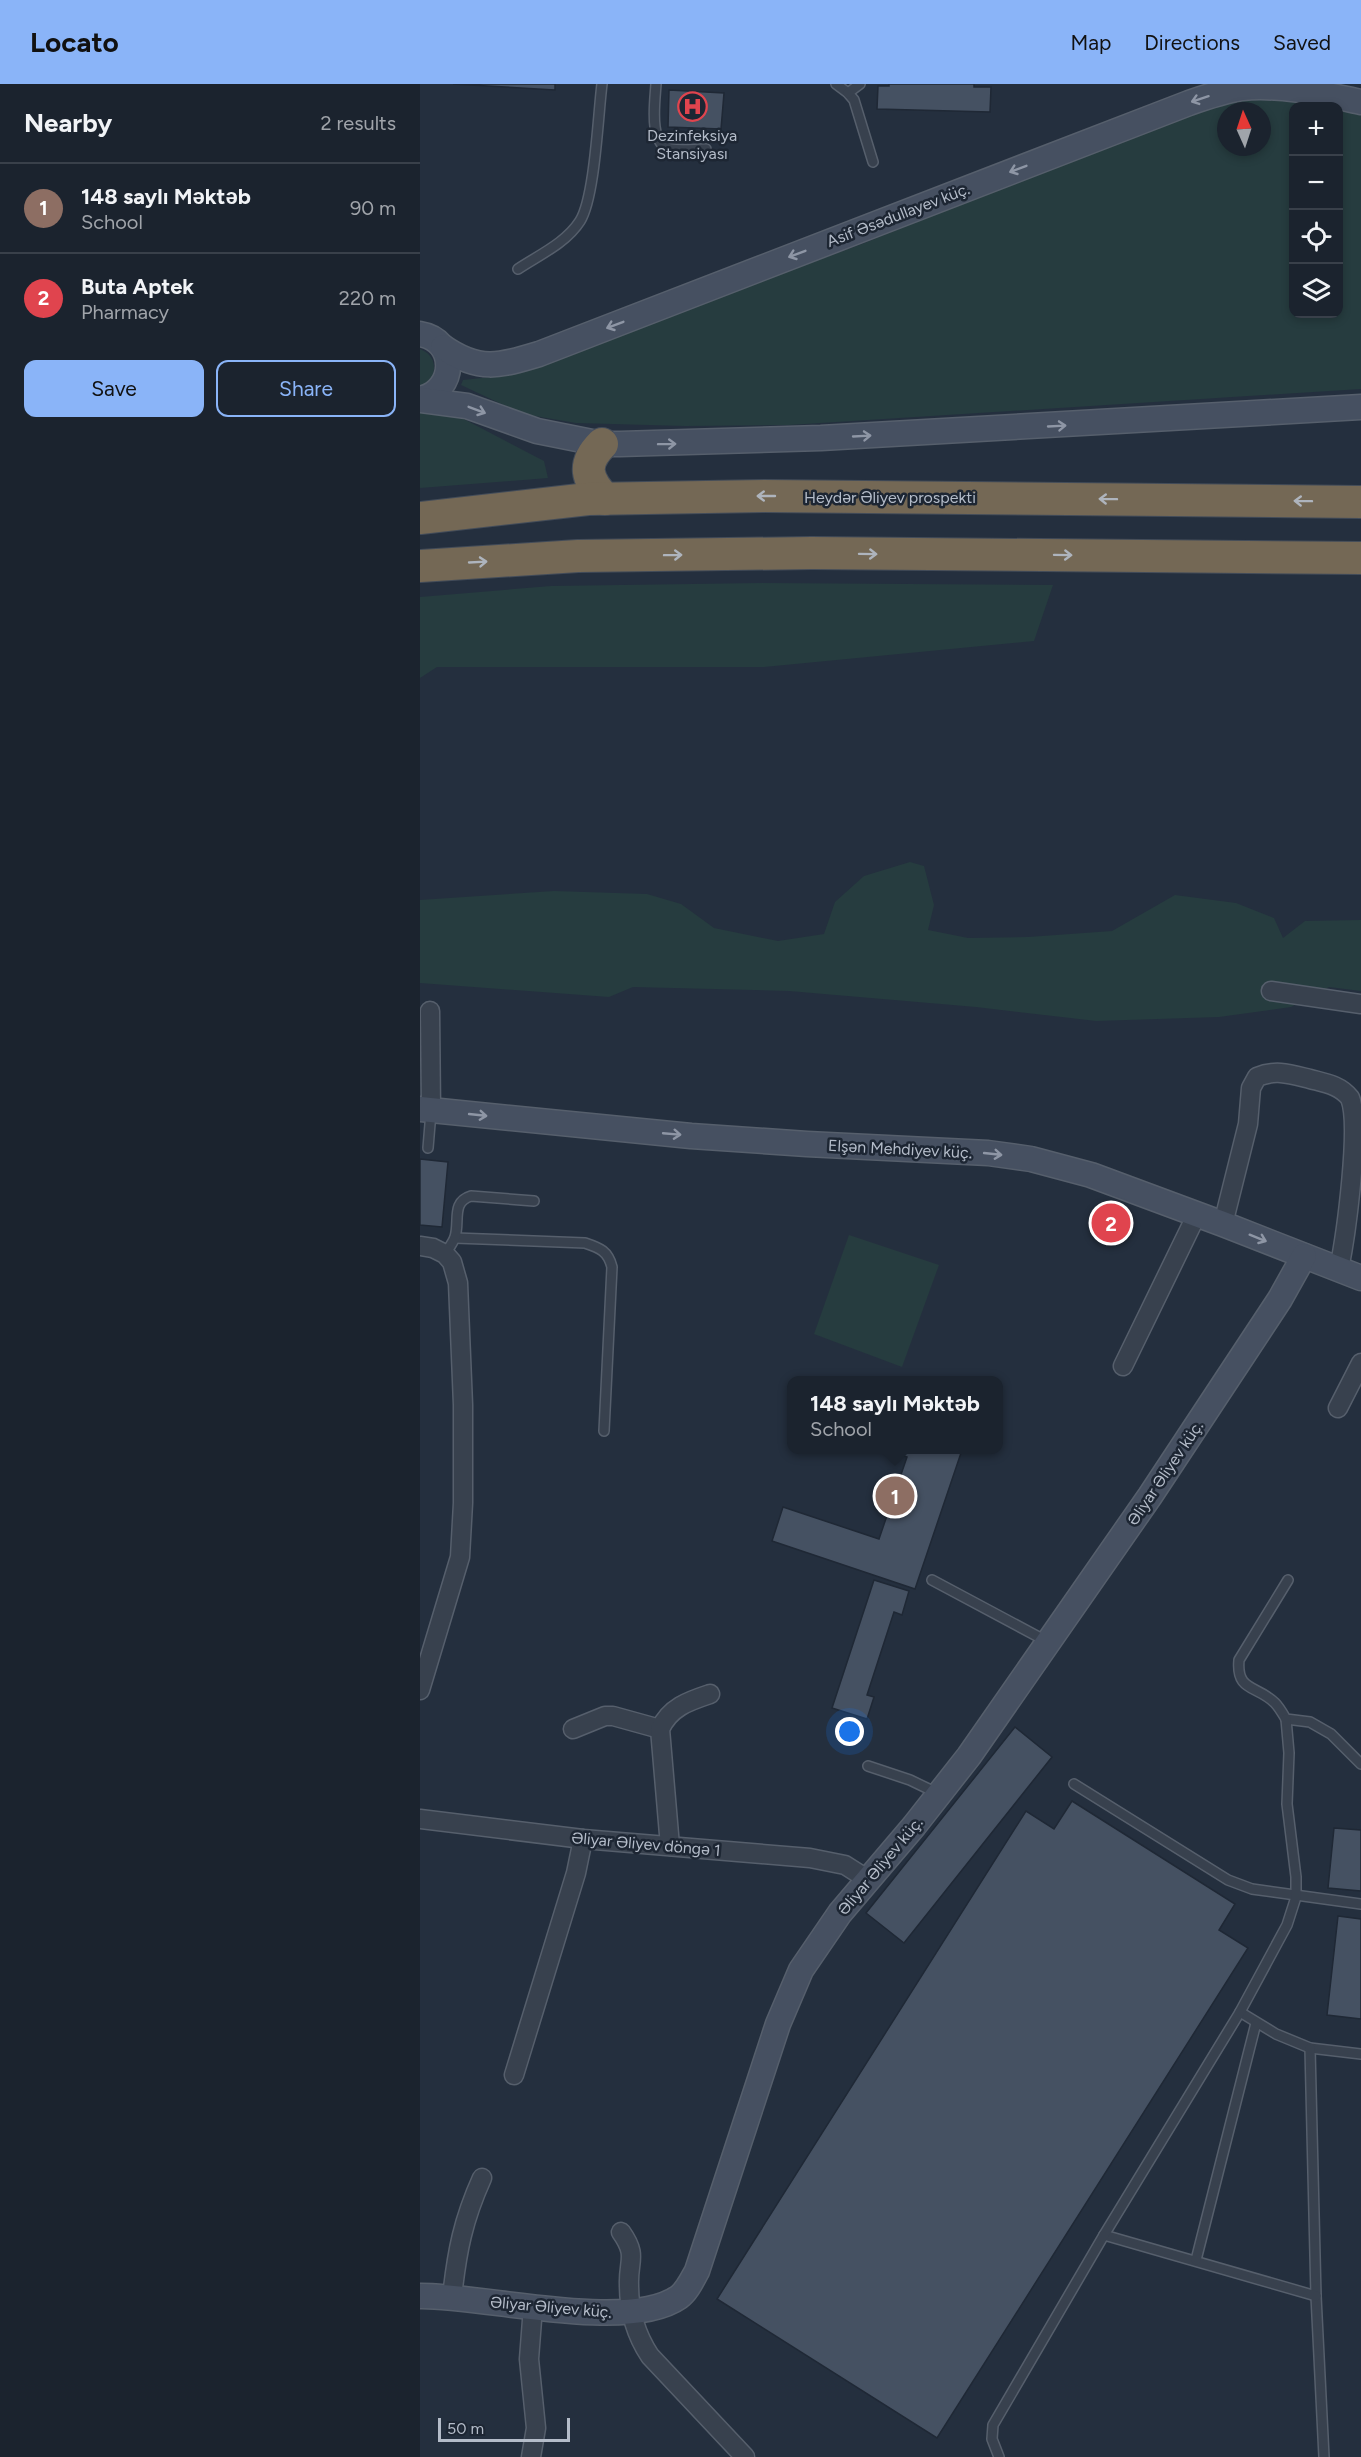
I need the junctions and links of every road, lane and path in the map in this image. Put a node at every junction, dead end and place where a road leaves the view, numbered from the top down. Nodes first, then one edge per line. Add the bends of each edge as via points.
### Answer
1 (602, 84) edge
2 (656, 84) edge
3 (836, 84) edge
4 (860, 84) edge
5 (1325, 89) edge
6 (848, 93) junction
7 (1361, 102) edge
8 (705, 149) dead end
9 (873, 162) dead end
10 (518, 269) dead end
11 (420, 334) edge
12 (443, 348) junction
13 (420, 399) edge
14 (1361, 407) edge
15 (602, 444) junction
16 (597, 499) junction
17 (420, 502) edge
18 (1361, 502) edge
19 (420, 518) edge
20 (1361, 558) edge
21 (420, 566) edge
22 (1271, 991) dead end
23 (1361, 1004) edge
24 (430, 1011) dead end
25 (425, 1110) edge
26 (428, 1148) dead end
27 (534, 1201) dead end
28 (1197, 1214) junction
29 (1223, 1224) junction
30 (455, 1238) junction
31 (420, 1246) edge
32 (445, 1254) junction
33 (1304, 1256) junction
34 (1350, 1274) edge
35 (1361, 1363) edge
36 (1123, 1366) dead end
37 (1338, 1408) dead end
38 (604, 1431) dead end
39 (932, 1580) dead end
40 (1288, 1580) dead end
41 (1048, 1642) junction
42 (420, 1690) edge
43 (710, 1694) dead end
44 (1286, 1719) junction
45 (573, 1729) dead end
46 (660, 1729) junction
47 (1361, 1764) edge
48 (868, 1766) dead end
49 (1074, 1784) dead end
50 (939, 1794) junction
51 (420, 1819) edge
52 (583, 1839) junction
53 (670, 1846) junction
54 (867, 1879) junction
55 (1296, 1897) junction
56 (1361, 1904) edge
57 (1240, 2012) junction
58 (1256, 2023) junction
59 (1310, 2048) junction
60 (1361, 2054) edge
61 (514, 2075) dead end
62 (482, 2178) dead end
63 (621, 2232) dead end
64 (1104, 2235) junction
65 (1196, 2260) junction
66 (420, 2296) edge
67 (1316, 2296) junction
68 (452, 2297) junction
69 (533, 2307) junction
70 (632, 2311) junction
71 (531, 2457) edge
72 (745, 2457) edge
73 (999, 2457) edge
74 (1324, 2457) edge

1 - 10 lane via 590,194 581,220 565,238
2 - 8 lane via 658,140 669,149
3 - 6 lane
4 - 6 lane
5 - 7 main road, Asif Əsədullayev küç.
5 -> 12 main road, Asif Əsədullayev küç. via 1243,88 1189,103 512,362 474,364
6 - 9 lane via 854,100
11 - 12 main road, Asif Əsədullayev küç.
12 - 13 main road via 449,368 447,378 433,395
13 -> 15 main road via 467,406 537,431
15 -> 14 main road via 821,438
15 - 16 highway via 589,463
16 - 17 highway
18 -> 16 highway, Heydər Əliyev prospekti via 800,496
16 - 19 highway, Heydər Əliyev prospekti
21 -> 20 highway via 578,556 812,553
22 - 23 street
24 - 25 street
25 - 26 lane
25 -> 28 main road, Elşən Mehdiyev küç. via 690,1136 1010,1156 1065,1167
27 - 30 lane via 471,1196 463,1199 459,1203
28 - 29 main road, Elşən Mehdiyev küç.
28 - 36 street
29 -> 33 main road, Elşən Mehdiyev küç.
29 - 34 street via 1248,1124 1251,1088 1257,1077 1283,1072 1338,1086 1352,1099 1358,1120
30 - 32 lane
30 - 38 lane via 585,1243 609,1255 612,1267
31 - 32 street
32 - 42 street via 452,1262 460,1298 462,1534 460,1557
33 - 34 main road, Elşən Mehdiyev küç.
33 - 41 main road, Əliyar Əliyev küç. via 1280,1299 1150,1496
35 - 37 street
39 - 41 lane
40 - 44 lane via 1239,1660 1238,1674 1244,1684 1275,1703
41 - 50 main road, Əliyar Əliyev küç.
43 - 46 street via 678,1706
44 - 47 lane via 1310,1722 1331,1734
44 - 55 lane via 1287,1804
45 - 46 street via 613,1716
46 - 53 street
48 - 50 lane
49 - 55 lane via 1228,1880
50 - 54 main road, Əliyar Əliyev küç.
51 - 52 street, Əliyar Əliyev döngə 1
52 - 53 street, Əliyar Əliyev döngə 1
52 - 61 street
53 - 54 street, Əliyar Əliyev döngə 1 via 833,1861
54 - 70 main road, Əliyar Əliyev küç. via 819,1941 792,1989 697,2271 680,2296
55 - 56 lane
55 - 57 lane via 1287,1925
57 - 58 lane
57 - 64 lane
58 - 59 lane
58 - 65 lane
59 - 60 lane
59 - 67 lane
62 - 68 street via 461,2232
63 - 70 street via 631,2246
64 - 65 lane
64 - 73 lane via 993,2425 992,2439
65 - 67 lane
66 - 68 main road, Əliyar Əliyev küç.
67 - 74 lane
68 - 69 main road, Əliyar Əliyev küç.
69 - 70 main road, Əliyar Əliyev küç. via 599,2313
69 - 71 street via 529,2359 536,2428
70 - 72 street via 637,2334 650,2356

